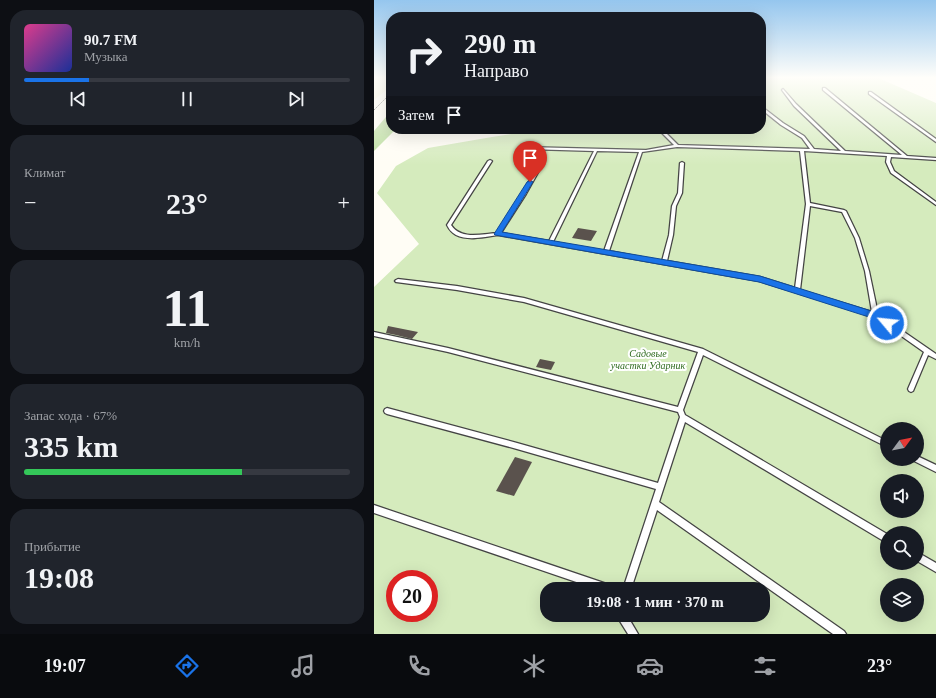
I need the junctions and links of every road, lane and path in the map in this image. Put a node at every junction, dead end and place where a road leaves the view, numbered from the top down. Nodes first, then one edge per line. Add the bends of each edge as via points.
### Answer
1 (798, 107) edge
2 (845, 107) edge
3 (889, 107) edge
4 (766, 111) edge
5 (665, 134) edge
6 (936, 141) edge
7 (677, 146) junction
8 (527, 148) dead end
9 (802, 149) junction
10 (596, 150) junction
11 (813, 150) junction
12 (641, 151) junction
13 (845, 152) junction
14 (889, 156) junction
15 (906, 157) junction
16 (934, 159) edge
17 (543, 160) dead end
18 (490, 161) dead end
19 (682, 163) dead end
20 (936, 164) edge
21 (808, 204) junction
22 (936, 204) edge
23 (498, 234) junction
24 (550, 243) junction
25 (606, 252) junction
26 (664, 262) junction
27 (398, 281) dead end
28 (797, 290) junction
29 (875, 315) junction
30 (374, 334) edge
31 (701, 350) junction
32 (927, 352) junction
33 (936, 357) edge
34 (912, 390) dead end
35 (680, 410) junction
36 (387, 411) dead end
37 (683, 418) junction
38 (880, 440) edge
39 (924, 463) edge
40 (936, 469) edge
41 (660, 488) junction
42 (655, 504) junction
43 (374, 509) edge
44 (880, 535) edge
45 (924, 560) edge
46 (936, 568) edge
47 (589, 582) edge
48 (629, 582) edge
49 (626, 622) edge
50 (633, 634) edge
51 (842, 634) edge

1 - 13 lane
2 - 15 lane
3 - 6 lane
4 - 11 lane via 803,137
5 - 7 lane
7 - 9 lane
7 - 12 lane
8 - 10 lane
9 - 11 lane
9 - 21 lane
10 - 12 lane
10 - 24 lane
11 - 13 lane
12 - 25 lane
13 - 14 lane
14 - 15 lane
14 - 22 lane via 888,162 892,172
15 - 16 lane
16 - 20 lane
17 - 23 lane
18 - 23 lane via 449,225 452,231 460,236
19 - 26 lane via 680,193 674,206 671,235
21 - 28 lane
21 - 29 lane via 844,211 857,238 867,271
23 - 24 lane
24 - 25 lane
25 - 26 lane
26 - 28 lane via 760,279
27 - 31 lane via 524,300
28 - 29 lane
29 - 32 lane
30 - 35 lane via 448,350
31 - 35 lane
31 - 38 lane
32 - 33 lane
32 - 34 lane
35 - 37 lane
36 - 41 lane
37 - 41 lane
37 - 44 lane
39 - 40 lane
41 - 42 lane
42 - 48 lane
42 - 51 lane
43 - 47 lane
45 - 46 lane
49 - 50 lane

